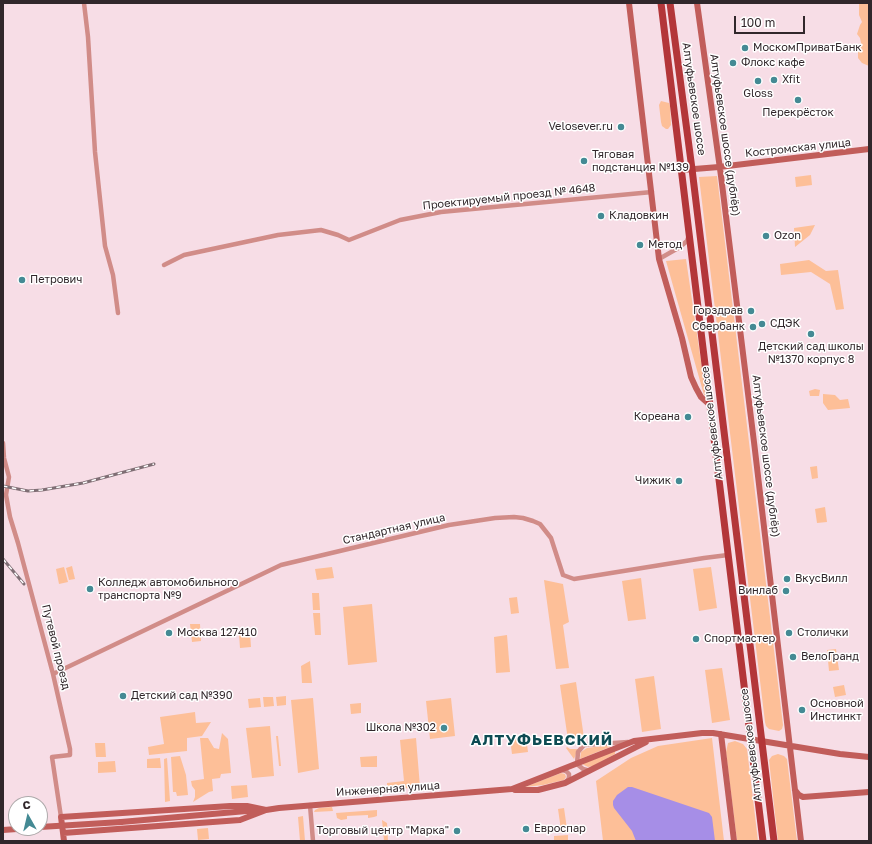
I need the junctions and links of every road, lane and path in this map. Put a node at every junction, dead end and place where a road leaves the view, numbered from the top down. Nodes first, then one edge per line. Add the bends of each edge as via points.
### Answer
1 (84, 3) edge
2 (629, 3) edge
3 (661, 3) edge
4 (670, 3) edge
5 (697, 3) edge
6 (869, 149) edge
7 (719, 167) junction
8 (682, 170) junction
9 (692, 170) junction
10 (652, 192) junction
11 (689, 234) junction
12 (659, 259) junction
13 (164, 265) dead end
14 (118, 313) dead end
15 (710, 405) junction
16 (3, 443) edge
17 (728, 555) junction
18 (52, 674) junction
19 (721, 734) junction
20 (663, 738) junction
21 (750, 739) junction
22 (634, 741) junction
23 (762, 741) junction
24 (789, 745) junction
25 (869, 757) edge
26 (577, 764) junction
27 (562, 770) junction
28 (591, 771) junction
29 (565, 783) junction
30 (512, 789) junction
31 (795, 790) junction
32 (869, 792) edge
33 (814, 796) junction
34 (310, 805) junction
35 (266, 810) junction
36 (797, 810) junction
37 (61, 817) junction
38 (48, 827) edge
39 (63, 833) junction
40 (64, 841) edge
41 (313, 841) edge
42 (734, 841) edge
43 (763, 841) edge
44 (774, 841) edge
45 (800, 841) edge

1 - 14 street via 105,244 113,274
2 - 10 main road
3 - 8 main road, Алтуфьевское шоссе
4 - 9 main road, Алтуфьевское шоссе
5 - 7 main road, Алтуфьевское шоссе (дублёр)
6 - 7 main road, Костромская улица
7 - 9 main road, Костромская улица
7 - 24 main road, Алтуфьевское шоссе (дублёр) via 768,554
8 - 9 main road, Костромская улица
8 - 11 main road, Алтуфьевское шоссе
9 - 23 main road, Алтуфьевское шоссе
10 - 12 main road
10 - 13 street, Проектируемый проезд № 4648 via 441,212 400,220 349,240 321,230 278,235 184,255
11 - 12 street via 687,241 680,247
11 - 15 main road, Алтуфьевское шоссе
12 - 15 main road via 691,377 698,393
15 - 17 main road, Алтуфьевское шоссе
16 - 18 street, Путевой проезд via 9,477 6,495 10,517
17 - 18 street, Стандартная улица via 574,579 563,575 551,538 540,524 514,516 449,525 281,565
17 - 21 main road, Алтуфьевское шоссе
18 - 37 street, Путевой проезд via 70,749 70,754 52,757
19 - 20 main road, Инженерная улица
19 - 21 main road, Инженерная улица
19 - 42 main road
20 - 22 main road, Инженерная улица
20 - 28 main road, Инженерная улица via 632,748
21 - 23 main road, Инженерная улица
21 - 43 main road, Алтуфьевское шоссе
22 - 26 main road, Инженерная улица
22 - 26 street via 584,745 578,752
23 - 24 main road, Инженерная улица
23 - 44 main road, Алтуфьевское шоссе
24 - 25 main road, Инженерная улица
24 - 31 main road, Алтуфьевское шоссе (дублёр)
26 - 27 main road, Инженерная улица
26 - 28 street
27 - 29 street via 569,774
27 - 30 main road, Инженерная улица
28 - 29 main road, Инженерная улица
29 - 30 main road, Инженерная улица via 538,790
30 - 34 main road, Инженерная улица
31 - 33 main road via 803,797
31 - 36 main road, Алтуфьевское шоссе (дублёр)
32 - 33 main road
33 - 36 main road via 804,800
34 - 35 main road, Инженерная улица
34 - 41 street
35 - 37 main road, Инженерная улица via 230,806
35 - 38 main road, bridge
35 - 39 main road, Инженерная улица via 240,820
36 - 45 main road, Алтуфьевское шоссе (дублёр)
37 - 39 main road, Путевой проезд
39 - 40 main road, Путевой проезд

